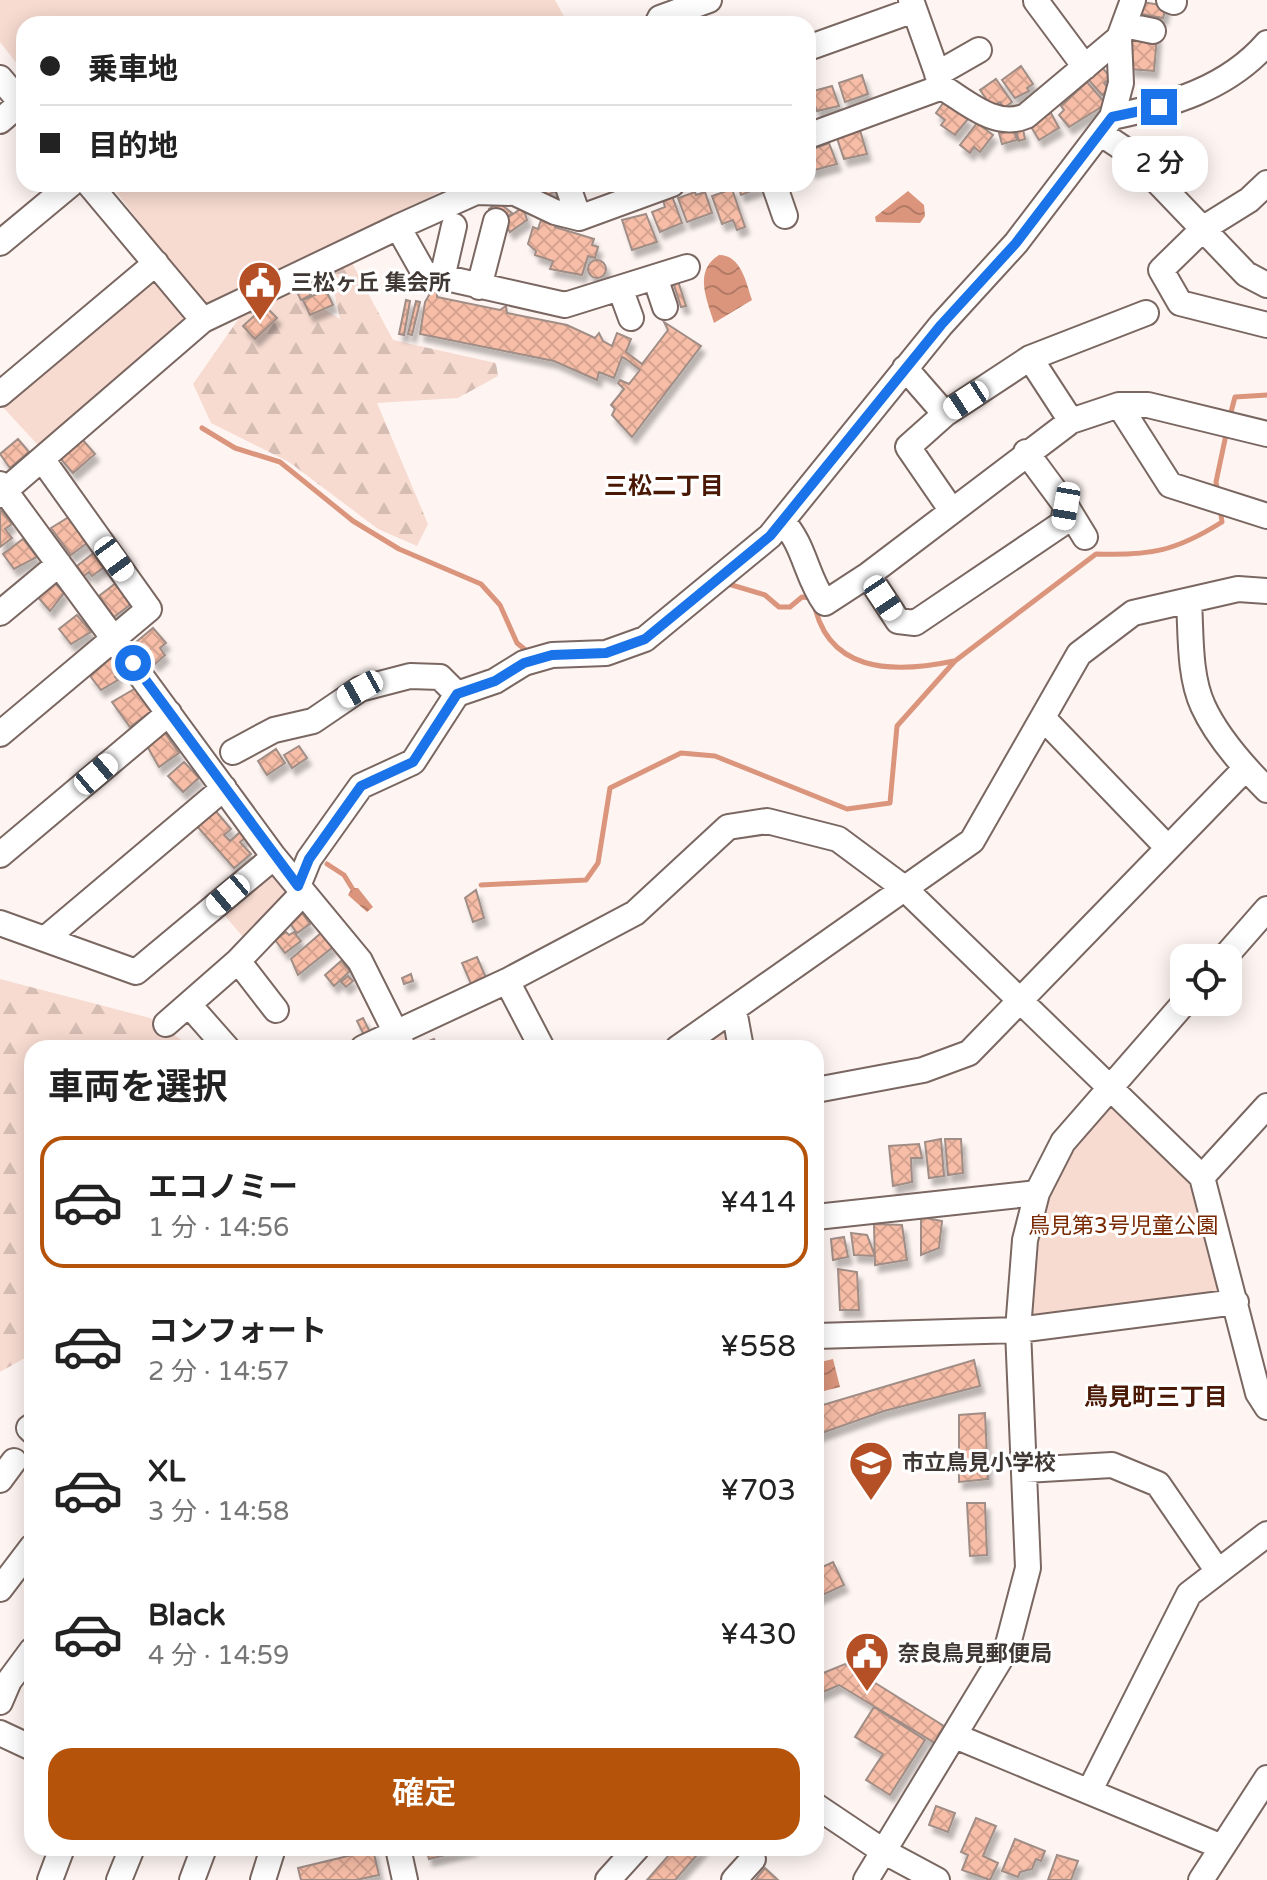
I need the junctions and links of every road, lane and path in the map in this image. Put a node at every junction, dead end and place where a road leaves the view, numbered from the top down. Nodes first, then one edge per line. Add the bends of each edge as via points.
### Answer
1 (709, 0) edge
2 (1133, 0) edge
3 (1036, 1) edge
4 (913, 5) edge
5 (665, 16) edge
6 (1153, 31) dead end
7 (1121, 32) junction
8 (1267, 43) edge
9 (816, 45) edge
10 (979, 50) dead end
11 (1085, 67) junction
12 (0, 78) edge
13 (940, 80) junction
14 (16, 97) edge
15 (1106, 125) junction
16 (816, 133) edge
17 (1267, 183) edge
18 (61, 192) edge
19 (96, 192) edge
20 (476, 192) edge
21 (503, 192) edge
22 (570, 192) edge
23 (650, 192) edge
24 (777, 192) edge
25 (785, 216) dead end
26 (579, 218) junction
27 (496, 221) dead end
28 (454, 226) dead end
29 (398, 227) junction
30 (1204, 228) junction
31 (0, 243) edge
32 (156, 263) junction
33 (687, 267) dead end
34 (655, 277) junction
35 (442, 278) junction
36 (1267, 285) edge
37 (479, 287) junction
38 (620, 288) junction
39 (665, 307) dead end
40 (1146, 313) dead end
41 (631, 318) dead end
42 (203, 320) junction
43 (1267, 325) edge
44 (1030, 358) junction
45 (905, 368) junction
46 (0, 394) edge
47 (1119, 405) junction
48 (945, 414) junction
49 (1071, 421) junction
50 (1267, 434) edge
51 (1026, 452) junction
52 (42, 459) junction
53 (2, 490) edge
54 (1066, 506) junction
55 (952, 511) junction
56 (1267, 516) edge
57 (782, 521) junction
58 (1085, 537) dead end
59 (59, 564) junction
60 (858, 582) junction
61 (1267, 591) edge
62 (1189, 601) junction
63 (0, 613) edge
64 (115, 638) junction
65 (457, 694) junction
66 (169, 713) junction
67 (1043, 718) junction
68 (0, 734) edge
69 (233, 752) dead end
70 (1245, 769) junction
71 (224, 788) junction
72 (1267, 790) edge
73 (1168, 848) junction
74 (0, 855) edge
75 (274, 857) junction
76 (904, 888) junction
77 (301, 890) junction
78 (1267, 909) edge
79 (0, 923) edge
80 (45, 939) junction
81 (1236, 944) edge
82 (238, 961) junction
83 (507, 981) junction
84 (1019, 1000) junction
85 (190, 1006) junction
86 (276, 1010) dead end
87 (734, 1010) junction
88 (1173, 1016) edge
89 (166, 1024) dead end
90 (220, 1040) edge
91 (399, 1040) edge
92 (404, 1040) edge
93 (538, 1040) edge
94 (690, 1040) edge
95 (740, 1040) edge
96 (824, 1089) edge
97 (1109, 1089) junction
98 (1267, 1106) edge
99 (1202, 1177) junction
100 (1037, 1193) junction
101 (824, 1216) edge
102 (1236, 1302) junction
103 (1018, 1330) junction
104 (824, 1336) edge
105 (1267, 1407) edge
106 (1025, 1470) junction
107 (1267, 1534) edge
108 (24, 1558) edge
109 (1217, 1570) junction
110 (0, 1589) edge
111 (24, 1660) edge
112 (3, 1686) edge
113 (0, 1733) edge
114 (955, 1736) junction
115 (24, 1744) edge
116 (1267, 1778) edge
117 (1090, 1790) junction
118 (824, 1811) edge
119 (1222, 1847) junction
120 (883, 1851) junction
121 (59, 1856) edge
122 (129, 1856) edge
123 (201, 1856) edge
124 (270, 1856) edge
125 (400, 1856) edge
126 (630, 1856) edge
127 (753, 1859) dead end
128 (50, 1880) edge
129 (119, 1880) edge
130 (192, 1880) edge
131 (263, 1880) edge
132 (405, 1880) edge
133 (608, 1880) edge
134 (734, 1880) edge
135 (866, 1880) edge
136 (937, 1880) edge
137 (1201, 1880) edge

1 - 5 street
2 - 7 street
3 - 11 street
4 - 9 street
4 - 13 street
6 - 7 street
7 - 11 street
7 - 15 street via 1121,83
8 - 15 street via 1246,65 1211,87
10 - 13 street
11 - 13 street via 1012,122 996,119
12 - 14 street
13 - 16 street
15 - 30 street
15 - 45 street via 1016,243
17 - 30 street
18 - 31 street
19 - 32 street
20 - 29 street
21 - 26 street
22 - 26 street
23 - 26 street
24 - 25 street
27 - 37 street
28 - 35 street
29 - 35 street via 424,273
29 - 42 street
30 - 36 street via 1246,274
30 - 43 street via 1161,270 1180,303
32 - 42 street
32 - 46 street
33 - 34 street
34 - 38 street
34 - 39 street
35 - 37 street
37 - 38 street via 565,305
38 - 41 street
40 - 44 street
42 - 52 street
44 - 48 street
44 - 49 street
45 - 48 street
45 - 57 street
47 - 49 street
47 - 50 street via 1148,405
47 - 56 street via 1170,485
48 - 55 street via 908,447
49 - 51 street
51 - 54 street
51 - 55 street
52 - 53 street
52 - 64 street via 149,609
53 - 59 street
54 - 58 street
54 - 60 street via 1063,523 915,623 898,621
55 - 60 street
57 - 60 street via 802,547 825,603
57 - 65 street via 645,639 606,653 552,655 524,663 495,681
59 - 63 street
59 - 64 street
61 - 62 street via 1238,589
62 - 67 street via 1133,613 1079,654
62 - 70 street via 1202,705
64 - 66 street
64 - 68 street
65 - 69 street via 440,677 387,681 360,689 313,721 274,730
65 - 77 street via 413,762 361,786 309,859
66 - 71 street
66 - 74 street
67 - 73 street
67 - 76 street via 972,841
70 - 72 street
70 - 73 street
71 - 75 street
71 - 80 street
73 - 84 street
75 - 77 street
75 - 80 street via 136,972
76 - 83 street via 838,839 767,821 728,827 635,913
76 - 84 street
76 - 87 street
77 - 82 street
77 - 91 street via 360,961
78 - 81 street
79 - 80 street
82 - 85 street
82 - 86 street
83 - 92 street
83 - 93 street
84 - 96 street via 969,1053 923,1070
84 - 97 street
85 - 89 street
85 - 90 street
87 - 94 street
87 - 95 street
88 - 97 street
97 - 99 street
97 - 100 street via 1063,1142
98 - 99 street
99 - 102 street
100 - 101 street
100 - 103 street via 1025,1240
102 - 103 street
102 - 105 street via 1258,1393
103 - 104 street
103 - 106 street
106 - 109 street via 1112,1465 1158,1484
106 - 114 street via 1028,1568 1007,1648
107 - 109 street
108 - 110 street
109 - 117 street via 1189,1594
111 - 112 street
113 - 115 street
114 - 117 street
114 - 120 street
116 - 119 street
117 - 119 street
118 - 120 street
119 - 137 street
120 - 135 street
120 - 136 street
121 - 128 street
122 - 129 street
123 - 130 street
124 - 131 street
125 - 132 street
126 - 133 street
127 - 134 street

